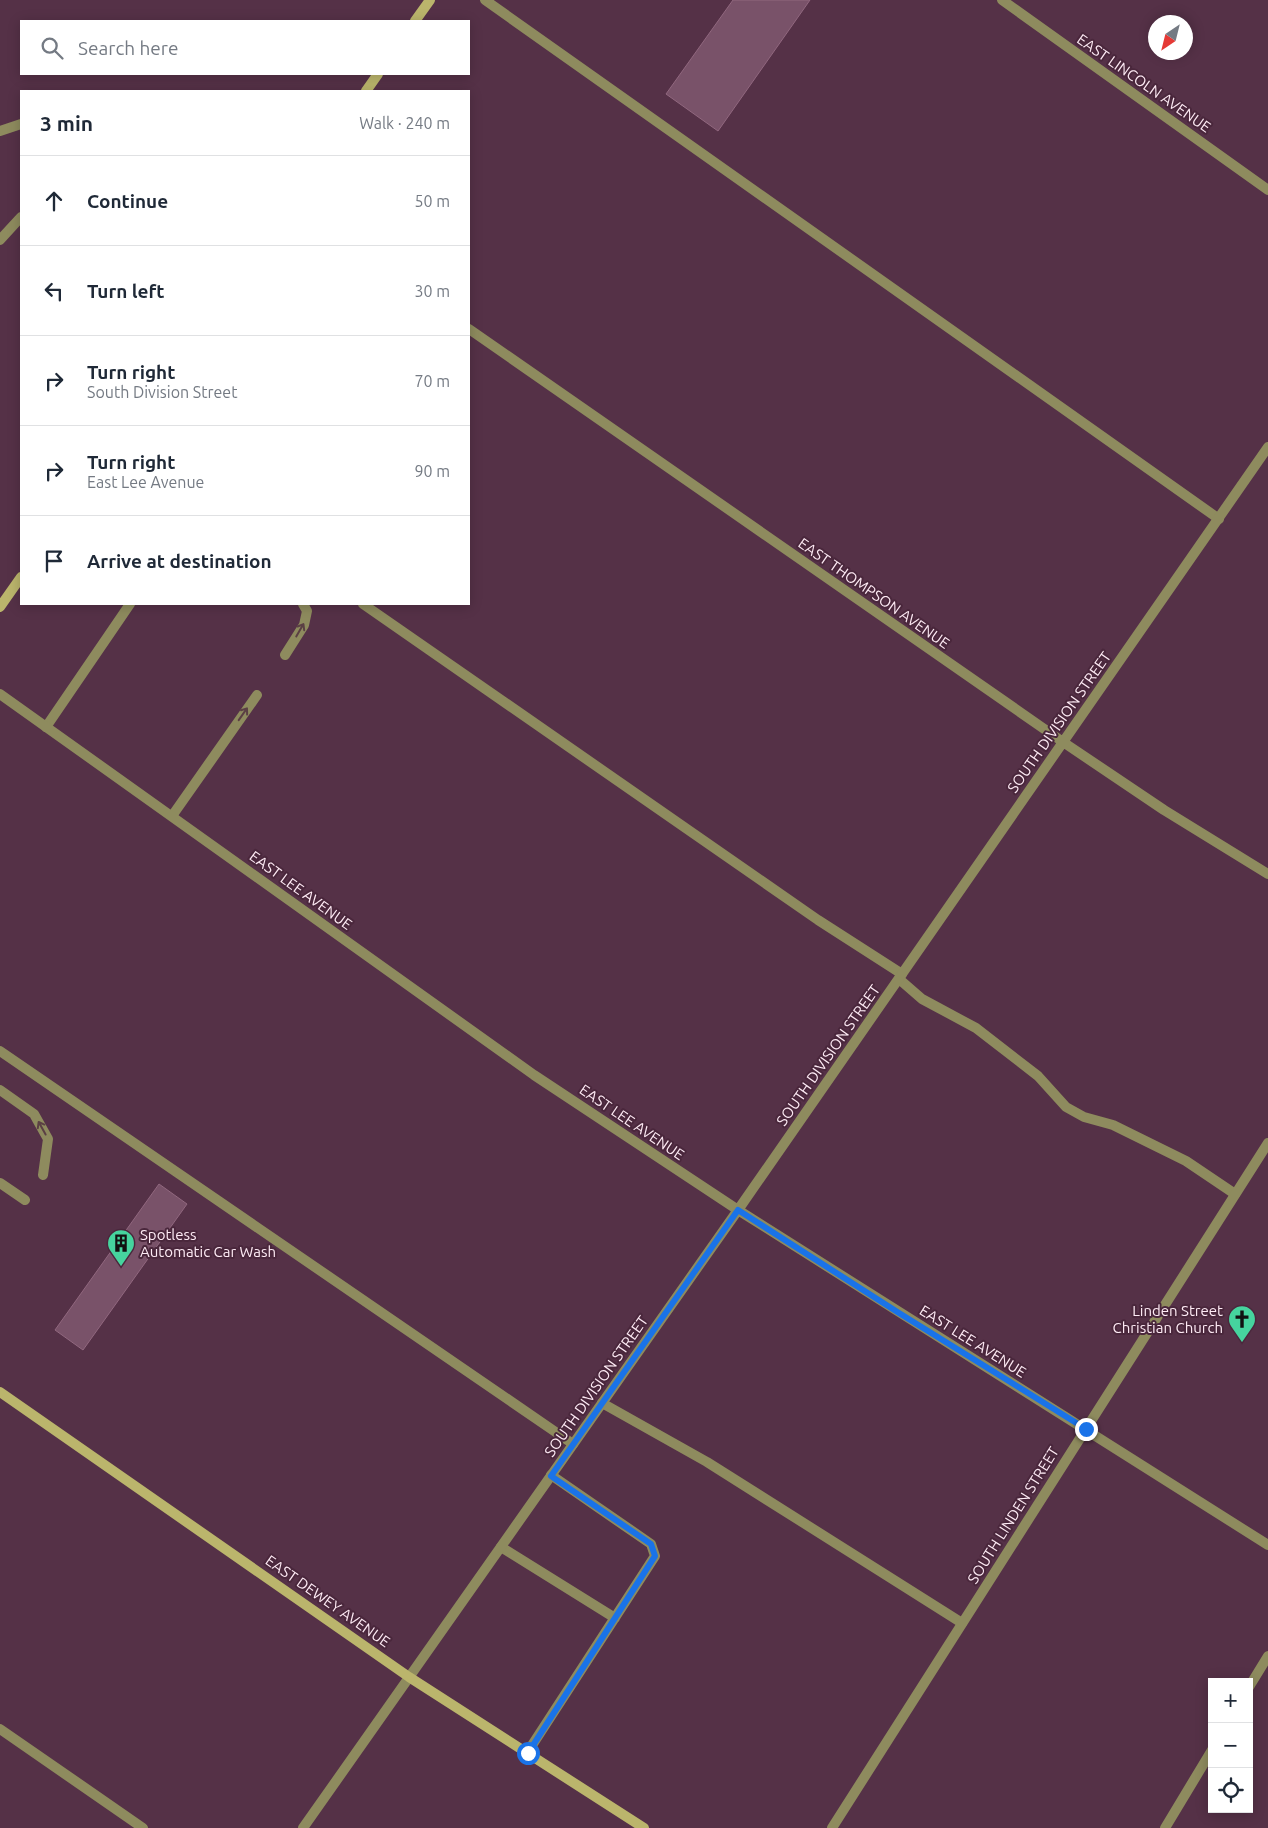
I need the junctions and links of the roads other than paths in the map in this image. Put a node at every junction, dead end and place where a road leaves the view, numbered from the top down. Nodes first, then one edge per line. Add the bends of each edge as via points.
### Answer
1 (430, 0) edge
2 (485, 0) edge
3 (1002, 0) edge
4 (416, 20) edge
5 (377, 75) edge
6 (367, 90) edge
7 (20, 124) edge
8 (0, 132) edge
9 (1268, 190) edge
10 (20, 218) edge
11 (0, 240) edge
12 (470, 330) edge
13 (1268, 447) edge
14 (1219, 519) junction
15 (20, 578) edge
16 (129, 605) edge
17 (303, 605) edge
18 (364, 605) edge
19 (0, 607) edge
20 (285, 655) dead end
21 (0, 694) edge
22 (257, 695) dead end
23 (46, 728) junction
24 (1063, 742) junction
25 (172, 816) junction
26 (1268, 874) edge
27 (901, 977) junction
28 (0, 1051) edge
29 (0, 1090) edge
30 (1268, 1143) edge
31 (43, 1175) dead end
32 (0, 1183) edge
33 (1235, 1194) junction
34 (25, 1200) dead end
35 (738, 1210) junction
36 (0, 1392) edge
37 (602, 1403) junction
38 (1086, 1429) junction
39 (573, 1444) junction
40 (551, 1476) junction
41 (1268, 1545) edge
42 (501, 1547) junction
43 (615, 1618) junction
44 (962, 1623) junction
45 (1268, 1656) edge
46 (409, 1676) junction
47 (1253, 1680) edge
48 (0, 1729) edge
49 (528, 1753) junction
50 (1208, 1757) edge
51 (835, 1827) edge
52 (143, 1828) edge
53 (303, 1828) edge
54 (644, 1828) edge
55 (1165, 1828) edge

1 - 4 main road
2 - 14 street
3 - 9 street, EAST LINCOLN AVENUE
5 - 6 main road
7 - 8 street
10 - 11 street
12 - 24 street, EAST THOMPSON AVENUE
13 - 14 street, SOUTH DIVISION STREET
14 - 24 street, SOUTH DIVISION STREET
15 - 19 main road
16 - 23 street
20 -> 17 street via 304,625 307,611
18 - 27 street
21 - 23 street, EAST LEE AVENUE
25 -> 22 street
23 - 25 street, EAST LEE AVENUE
24 - 26 street, EAST THOMPSON AVENUE
24 - 27 street, SOUTH DIVISION STREET
25 - 35 street, EAST LEE AVENUE via 534,1075
27 - 33 street via 922,999 976,1028 1038,1076 1066,1107 1084,1117 1113,1125 1178,1157
27 - 35 street, SOUTH DIVISION STREET
28 - 39 street
31 -> 29 street via 48,1139 34,1114
30 - 33 street, SOUTH LINDEN STREET
32 - 34 street
33 - 38 street, SOUTH LINDEN STREET
35 - 37 street, SOUTH DIVISION STREET
35 - 38 street, EAST LEE AVENUE
36 - 46 main road, EAST DEWEY AVENUE
37 - 39 street, SOUTH DIVISION STREET
37 - 44 street via 706,1462
38 - 41 street, EAST LEE AVENUE
38 - 44 street, SOUTH LINDEN STREET
39 - 40 street, SOUTH DIVISION STREET
40 - 42 street, SOUTH DIVISION STREET
40 - 43 street via 651,1544 655,1556
42 - 43 street
42 - 46 street, SOUTH DIVISION STREET
43 - 49 street
44 - 51 street, SOUTH LINDEN STREET
45 - 47 street
46 - 49 main road, EAST DEWEY AVENUE
46 - 53 street, SOUTH DIVISION STREET
48 - 52 street
49 - 54 main road, EAST DEWEY AVENUE
50 - 55 street

